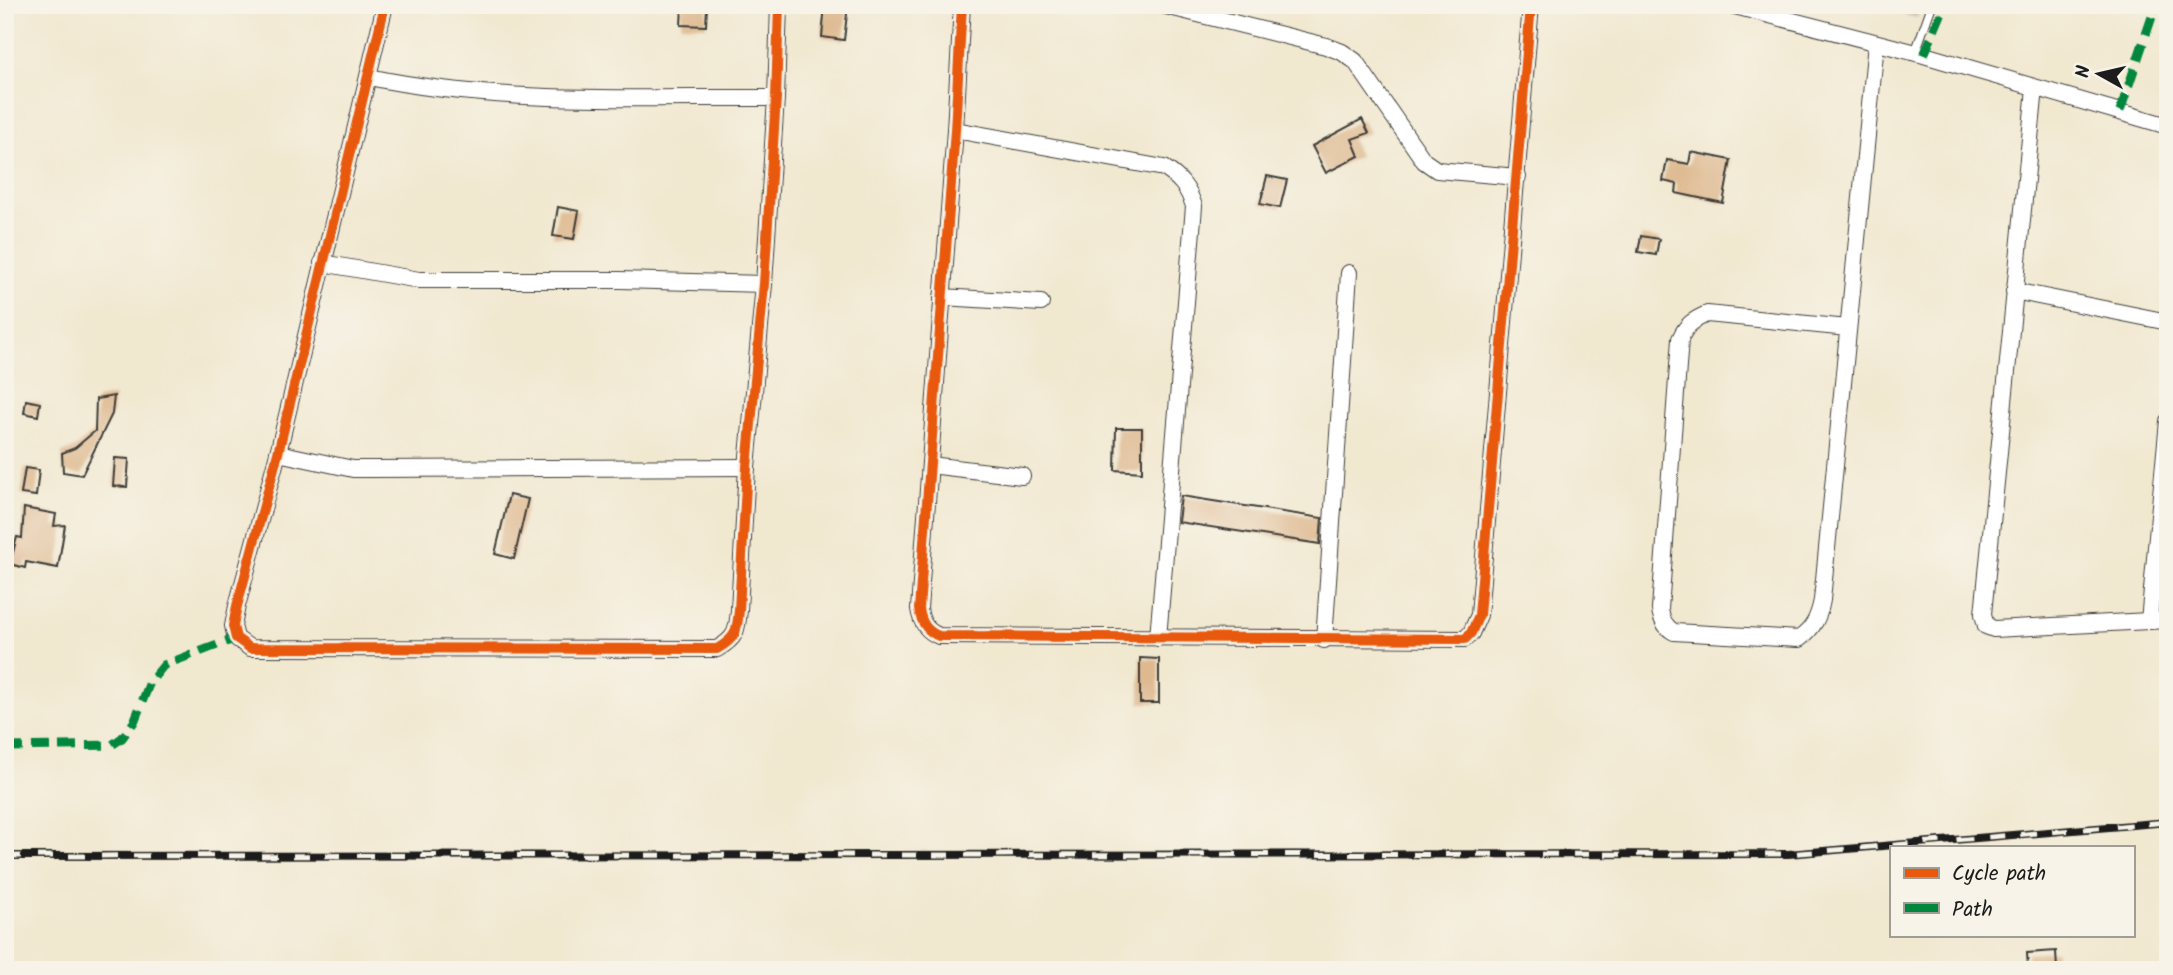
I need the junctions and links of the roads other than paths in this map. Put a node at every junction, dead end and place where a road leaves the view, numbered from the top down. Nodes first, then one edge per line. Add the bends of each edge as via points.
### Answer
1 (385, 5) edge
2 (779, 5) edge
3 (962, 5) edge
4 (1162, 5) edge
5 (1531, 5) edge
6 (1731, 5) edge
7 (1932, 5) edge
8 (1876, 43) junction
9 (1915, 52) junction
10 (369, 77) junction
11 (2035, 88) junction
12 (776, 98) junction
13 (2168, 126) edge
14 (955, 130) junction
15 (1518, 177) junction
16 (322, 263) junction
17 (1349, 273) dead end
18 (764, 284) junction
19 (2014, 290) junction
20 (942, 297) junction
21 (1041, 303) dead end
22 (2168, 322) edge
23 (1848, 328) junction
24 (2168, 421) edge
25 (278, 453) junction
26 (930, 465) junction
27 (747, 467) junction
28 (1022, 476) dead end
29 (2168, 620) edge
30 (2149, 621) junction
31 (1158, 638) junction
32 (1324, 640) junction

1 - 10 street
2 - 12 street
3 - 14 street
4 - 15 street via 1342,52 1354,61 1424,161 1437,170
5 - 15 street
6 - 8 street
7 - 9 lane
8 - 9 street
8 - 23 street
9 - 11 street
10 - 12 street via 456,91
10 - 16 street
11 - 13 street
11 - 19 street
12 - 18 street
14 - 20 street
14 - 31 street via 1164,168 1190,193 1194,206
15 - 32 street via 1476,626 1465,639
16 - 18 street via 419,280
16 - 25 street
17 - 32 street
18 - 27 street
19 - 22 street
19 - 30 street via 1983,614 1986,626
20 - 21 street
20 - 26 street
23 - 23 street via 1822,600 1814,624 1799,639 1674,632 1660,609 1684,330 1707,314
24 - 30 street
25 - 27 street via 372,469
25 - 27 street via 233,626 236,638 250,648 717,649 737,631
26 - 28 street
26 - 31 street via 919,609 931,633
29 - 30 street
31 - 32 street

